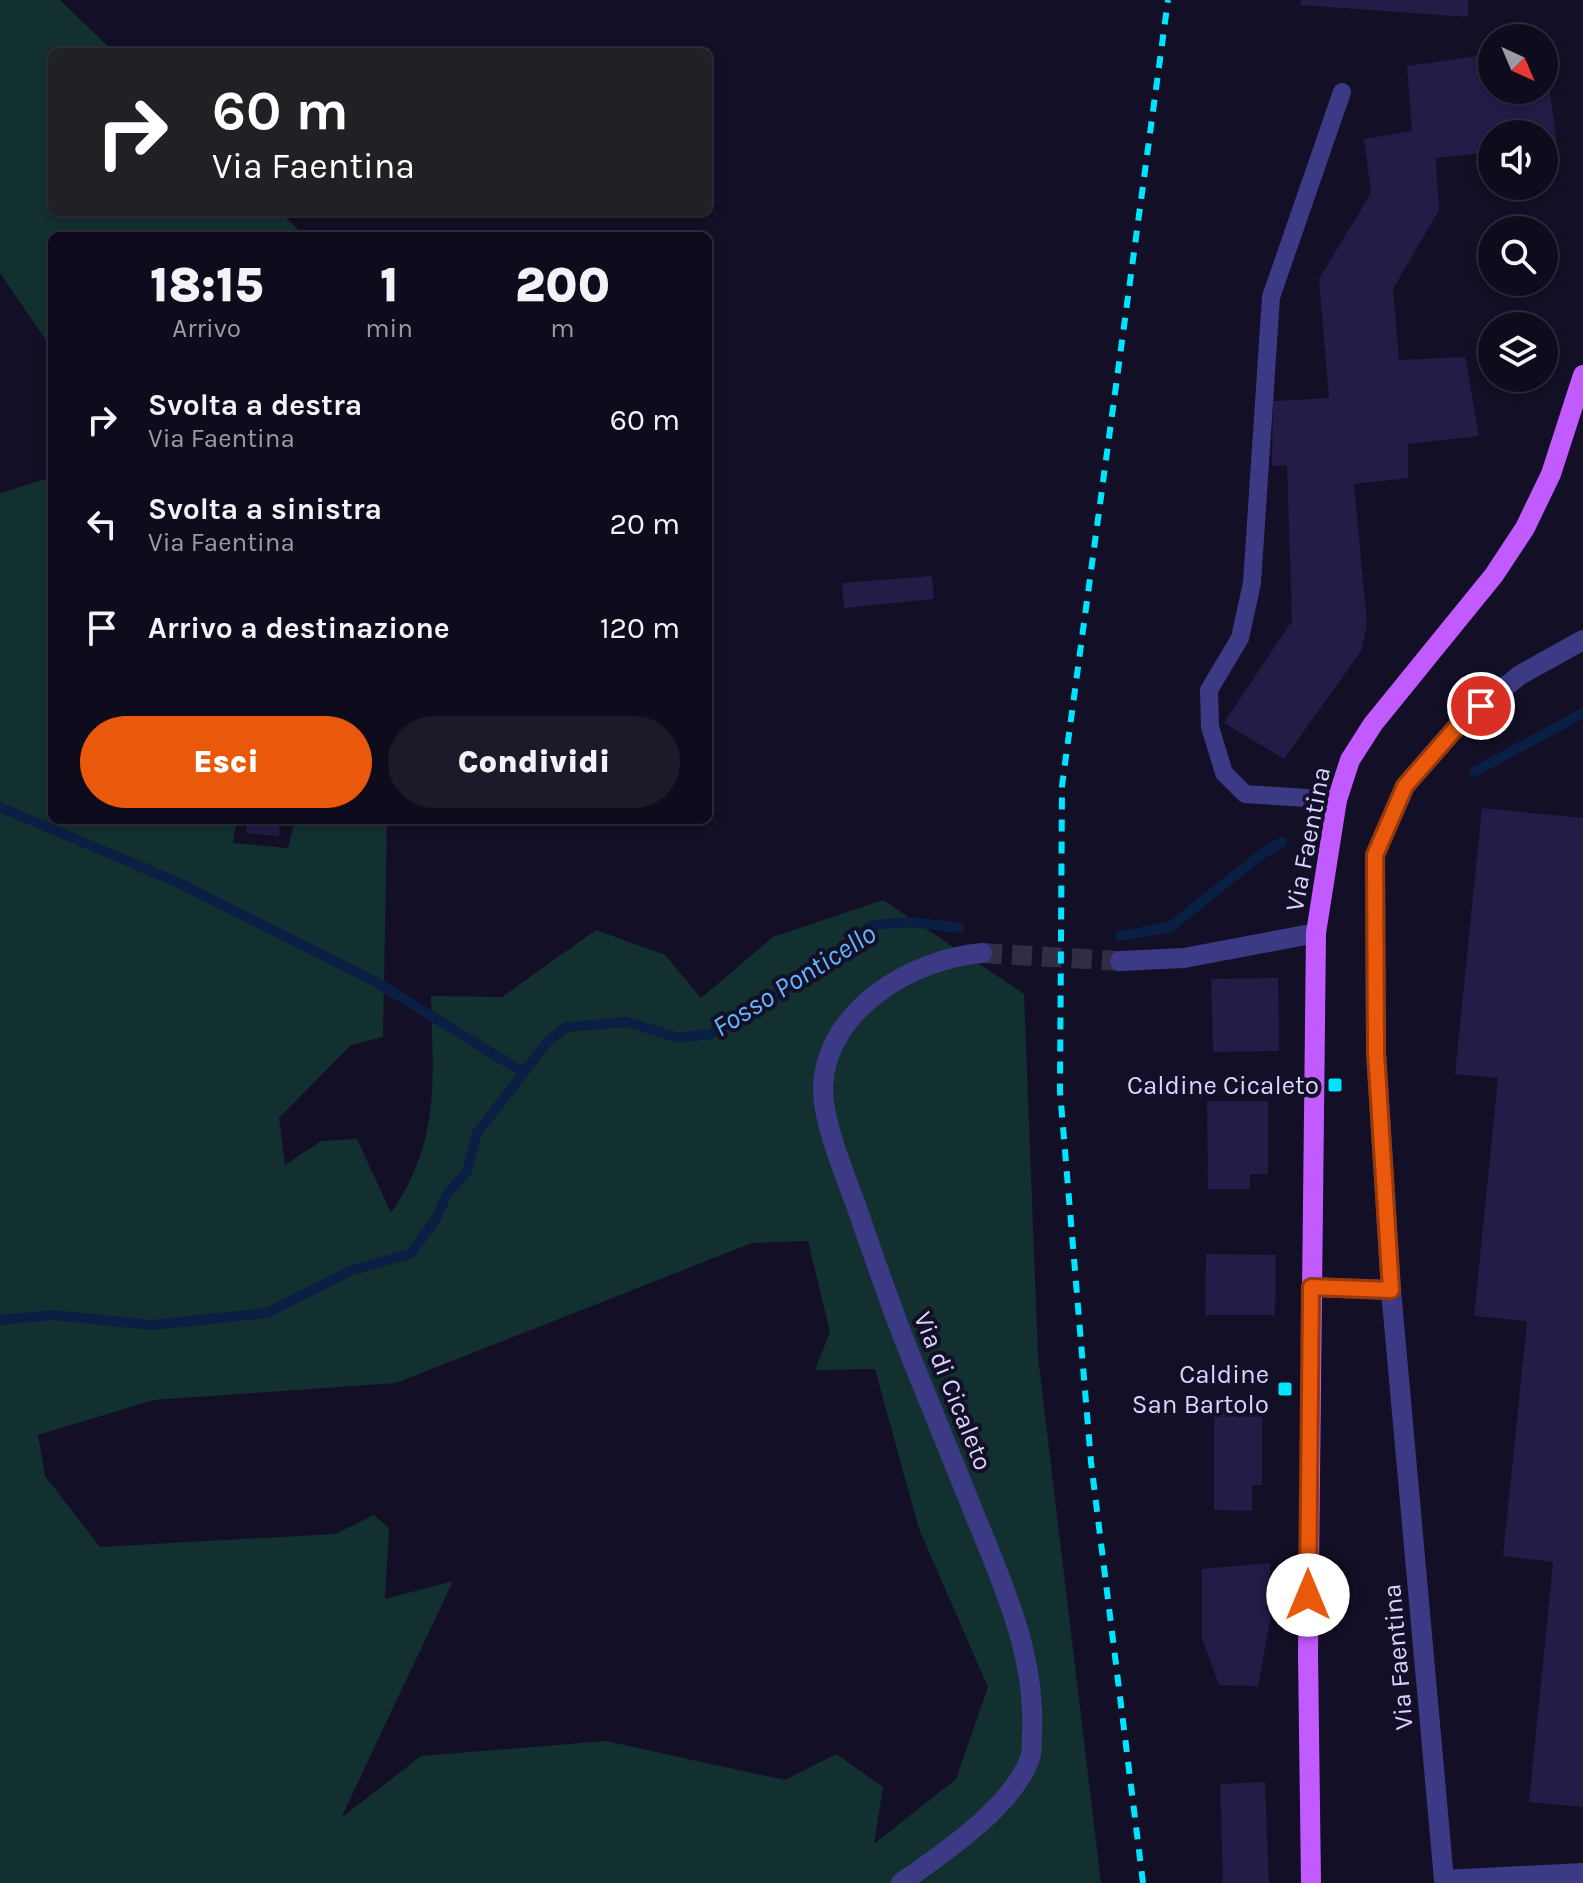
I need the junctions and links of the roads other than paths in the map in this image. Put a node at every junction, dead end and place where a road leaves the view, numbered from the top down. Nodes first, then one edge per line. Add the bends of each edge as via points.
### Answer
1 (1342, 92) dead end
2 (1583, 375) edge
3 (1583, 640) edge
4 (1337, 800) junction
5 (1316, 933) junction
6 (982, 953) tunnel mouth
7 (1120, 961) tunnel mouth
8 (1311, 1287) junction
9 (1391, 1290) junction
10 (1583, 1873) edge
11 (901, 1883) edge
12 (1311, 1883) edge

1 - 4 lane via 1271,297 1252,583 1240,638 1209,690 1210,727 1224,773 1245,794
2 - 4 main road, Via Faentina via 1551,474 1525,528 1494,575 1373,724 1350,760
3 - 9 street, Via Faentina via 1520,675 1461,722 1405,786 1375,855 1376,1052
4 - 5 main road, Via Faentina
5 - 7 street via 1184,958
5 - 8 main road, Via Faentina
6 - 11 street, Via di Cicaleto via 910,974 864,1004 837,1036 823,1086 844,1172 895,1317 996,1567 1034,1696 1030,1757 999,1805
8 - 9 street
8 - 12 main road, Via Faentina
9 - 10 street, Via Faentina via 1444,1880

